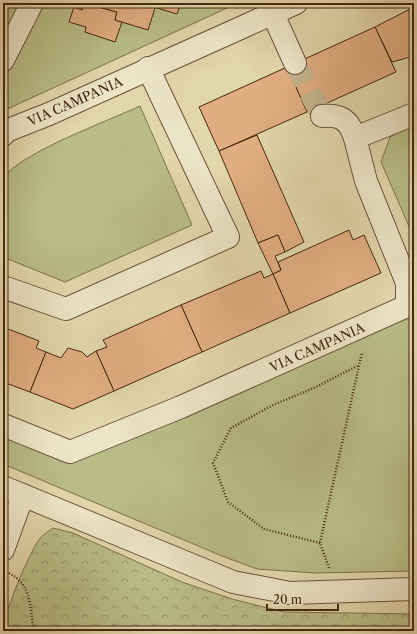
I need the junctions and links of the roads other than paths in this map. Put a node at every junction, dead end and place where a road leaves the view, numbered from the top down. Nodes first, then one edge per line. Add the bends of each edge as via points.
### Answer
1 (296, 3) edge
2 (31, 5) dead end
3 (273, 14) junction
4 (3, 60) edge
5 (295, 63) tunnel mouth
6 (148, 68) junction
7 (414, 114) edge
8 (322, 116) dead end
9 (4, 129) edge
10 (355, 138) junction
11 (3, 287) edge
12 (3, 425) edge
13 (3, 487) edge
14 (23, 495) junction
15 (3, 550) edge
16 (414, 589) edge

1 - 3 street, VIA CAMPANIA
2 - 4 street
3 - 5 street
3 - 6 street, VIA CAMPANIA
6 - 9 street, VIA CAMPANIA via 50,114
6 - 11 street via 228,237 66,310
7 - 10 street
8 - 10 street via 334,114 350,124
10 - 12 street, VIA CAMPANIA via 366,181 407,283 407,306 181,407 70,452
13 - 14 street
14 - 15 street
14 - 16 street via 233,582 290,593

